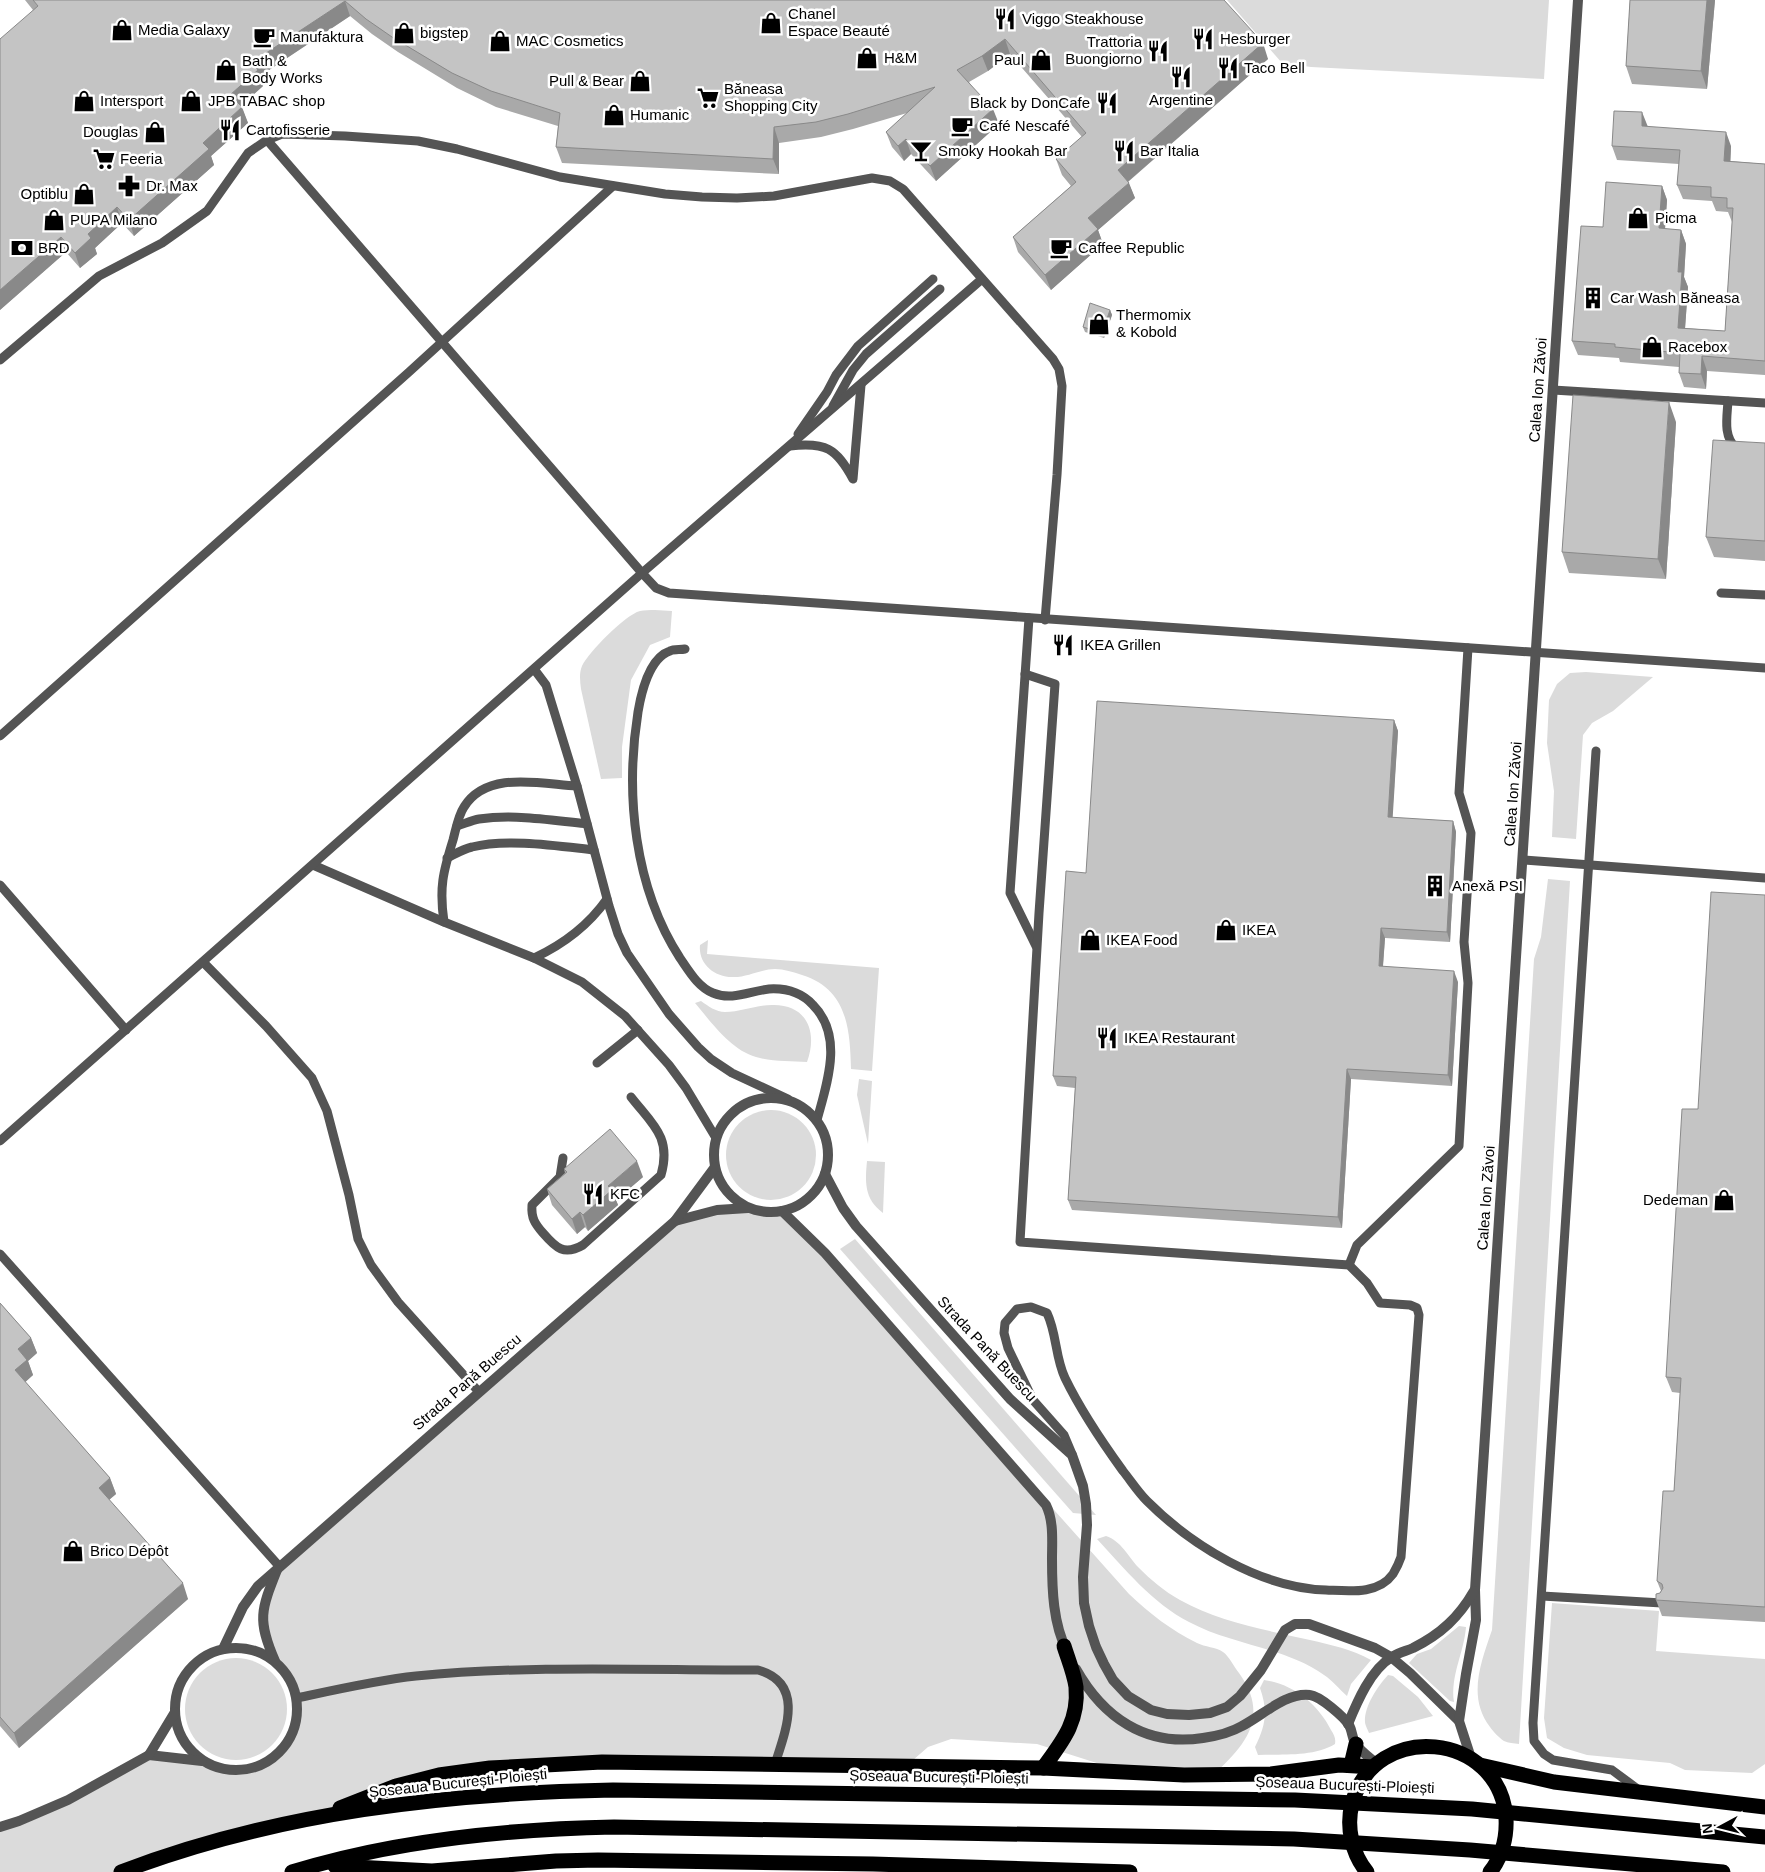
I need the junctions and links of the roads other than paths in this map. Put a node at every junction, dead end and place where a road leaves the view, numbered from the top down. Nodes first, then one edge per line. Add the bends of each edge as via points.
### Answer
1 (1578, 0) edge
2 (267, 140) junction
3 (612, 186) junction
4 (933, 279) dead end
5 (982, 279) junction
6 (940, 289) dead end
7 (442, 341) junction
8 (0, 360) edge
9 (861, 385) junction
10 (1553, 390) junction
11 (1728, 401) junction
12 (1765, 404) edge
13 (831, 411) junction
14 (790, 446) junction
15 (1742, 452) edge
16 (642, 573) junction
17 (1721, 593) dead end
18 (1765, 595) edge
19 (1029, 618) junction
20 (1044, 620) junction
21 (1468, 648) junction
22 (685, 649) dead end
23 (1537, 652) junction
24 (1765, 668) edge
25 (534, 669) junction
26 (1025, 674) junction
27 (0, 736) edge
28 (1596, 751) dead end
29 (577, 786) junction
30 (587, 824) junction
31 (457, 826) junction
32 (594, 850) junction
33 (447, 858) junction
34 (1524, 860) junction
35 (1588, 864) junction
36 (313, 865) junction
37 (1765, 878) edge
38 (0, 885) edge
39 (607, 899) junction
40 (444, 922) junction
41 (1037, 948) junction
42 (534, 958) junction
43 (203, 962) junction
44 (126, 1030) junction
45 (638, 1030) junction
46 (597, 1063) dead end
47 (631, 1097) dead end
48 (788, 1100) junction
49 (817, 1120) junction
50 (716, 1138) junction
51 (0, 1141) edge
52 (563, 1158) dead end
53 (715, 1167) junction
54 (825, 1174) junction
55 (748, 1208) junction
56 (782, 1211) junction
57 (675, 1221) junction
58 (0, 1254) edge
59 (1349, 1266) junction
60 (478, 1392) junction
61 (1072, 1454) junction
62 (279, 1566) junction
63 (1475, 1590) junction
64 (1542, 1596) junction
65 (1662, 1603) edge
66 (1064, 1646) junction
67 (223, 1649) junction
68 (1391, 1657) junction
69 (275, 1661) junction
70 (297, 1698) junction
71 (175, 1712) junction
72 (1459, 1721) junction
73 (1348, 1724) junction
74 (1356, 1744) junction
75 (149, 1755) junction
76 (202, 1761) junction
77 (1475, 1761) junction
78 (776, 1764) junction
79 (1350, 1765) junction
80 (1375, 1766) junction
81 (1043, 1768) junction
82 (1642, 1792) junction
83 (1761, 1804) edge
84 (311, 1819) junction
85 (0, 1827) edge
86 (1765, 1837) edge
87 (314, 1865) junction
88 (121, 1872) edge
89 (292, 1872) edge
90 (1124, 1872) edge
91 (1130, 1872) edge
92 (1367, 1872) edge
93 (1490, 1872) edge
94 (1723, 1872) edge

1 - 10 street, Calea Ion Zăvoi
2 - 3 lane via 282,134 418,141 560,177
2 - 7 lane
2 - 8 lane via 248,153 207,211 162,243 99,276
3 - 5 lane via 665,194 737,198 774,196 872,178 890,181 903,189
3 - 7 lane
4 - 14 lane via 858,346
5 - 9 lane
5 - 20 lane via 1053,359 1061,377 1060,429
6 - 13 lane via 866,354 853,370
7 - 16 lane
7 - 27 lane
9 - 13 lane
9 - 14 lane via 853,479 842,459 824,447 810,444
10 - 11 lane
10 - 23 street, Calea Ion Zăvoi
11 - 12 lane
11 - 15 lane via 1728,438
13 - 14 lane
14 - 16 lane
16 - 19 lane via 656,588 669,593
16 - 25 lane
17 - 18 lane
19 - 20 lane
19 - 26 lane
20 - 21 lane
21 - 23 lane
21 - 59 lane via 1459,792 1471,833 1464,942 1468,983 1459,1146 1357,1245
22 - 49 lane via 669,651 656,662 645,682 635,734 636,836 651,898 661,926 701,985 724,996 784,989 809,1000 818,1010 826,1022 831,1057
23 - 24 lane
23 - 34 street, Calea Ion Zăvoi
25 - 29 lane via 546,685
25 - 36 lane
26 - 41 lane via 1010,893
26 - 41 lane via 1055,684
28 - 35 lane
29 - 30 lane
29 - 31 lane via 512,782 489,786 469,800
30 - 31 lane via 493,818
30 - 32 lane
31 - 33 lane
32 - 33 lane via 493,844 472,847
32 - 39 lane
33 - 40 lane via 440,898
34 - 35 lane
34 - 63 street, Calea Ion Zăvoi
35 - 37 lane
35 - 64 lane
36 - 40 lane
36 - 43 lane
38 - 44 lane
39 - 42 lane via 586,925 570,938
39 - 48 lane via 627,953 669,1014 698,1047 719,1066
40 - 42 lane
41 - 59 lane via 1020,1242
42 - 45 lane via 582,982
43 - 44 lane
43 - 60 lane via 312,1078 327,1110 358,1239 371,1266 398,1302
44 - 51 lane
45 - 46 lane
45 - 50 lane via 686,1088
47 - 52 lane via 663,1140 661,1175 574,1250 555,1247 534,1223 532,1215 532,1205 560,1177
48 - 49 street via 802,1106
48 - 50 street via 768,1097 742,1105 730,1114
49 - 54 street via 827,1145
50 - 53 street
53 - 55 street via 722,1185
53 - 57 street, Strada Pană Buescu
54 - 56 street via 810,1197
54 - 61 street, Strada Pană Buescu via 856,1226 1010,1399
55 - 56 street
55 - 57 street, Strada Pană Buescu via 717,1210
56 - 66 street via 825,1253 1046,1505 1051,1521 1053,1595
57 - 60 street, Strada Pană Buescu
58 - 62 lane
59 - 61 lane via 1368,1283 1380,1303 1410,1305 1417,1308 1419,1315 1401,1557 1393,1575 1382,1585 1368,1590 1321,1590 1271,1579 1244,1570 1183,1532 1146,1500 1099,1438 1065,1378 1047,1313 1031,1307 1017,1309 1005,1323 1008,1348 1033,1400 1064,1435
60 - 62 street, Strada Pană Buescu
61 - 68 street, Strada Pană Buescu via 1086,1504 1083,1577 1089,1626 1113,1680 1139,1704 1167,1714 1189,1715 1227,1707 1260,1670 1285,1630 1295,1624 1309,1624 1356,1640
62 - 67 street, Strada Pană Buescu via 250,1595
62 - 69 street, Strada Pană Buescu via 263,1613 265,1639
63 - 68 street, Calea Ion Zăvoi via 1447,1627
63 - 72 street, Calea Ion Zăvoi via 1476,1620
64 - 65 lane
64 - 82 lane via 1534,1741 1553,1760 1612,1770
66 - 73 street via 1088,1689 1102,1705 1136,1730 1154,1736 1193,1740 1226,1733 1288,1699 1309,1695 1322,1701
66 - 81 highway via 1076,1687 1072,1724
67 - 69 street via 242,1648 260,1652
67 - 71 street via 193,1665 182,1679 176,1695
68 - 72 street, Strada Pană Buescu
68 - 73 street, Calea Ion Zăvoi via 1367,1684
69 - 70 street via 290,1678
70 - 76 street via 294,1731 275,1758 263,1765 236,1771
70 - 78 lane via 414,1676 473,1672 758,1670 771,1674 785,1690 790,1707
71 - 75 street
71 - 76 street via 178,1731 188,1748
72 - 77 street, Strada Pană Buescu
73 - 74 street
74 - 79 highway
74 - 80 street
75 - 76 street
75 - 85 street via 68,1800
77 - 80 highway via 1455,1750 1422,1746 1400,1751
77 - 82 highway via 1554,1782
77 - 93 highway via 1491,1777 1505,1806 1505,1838 1500,1856
78 - 81 highway
78 - 84 highway via 602,1762 490,1768 438,1775 396,1786
79 - 80 highway
79 - 81 highway via 1271,1774 1184,1775
80 - 92 highway via 1356,1791 1350,1821 1355,1853
82 - 83 highway
84 - 86 highway, Șoseaua București-Ploiești via 425,1802 534,1791 613,1790 1295,1800 1472,1809
84 - 88 highway, Șoseaua București-Ploiești via 194,1846
87 - 89 highway
87 - 90 highway via 432,1872 598,1860
87 - 94 highway via 383,1850 535,1829 614,1827 1294,1839
90 - 91 highway

